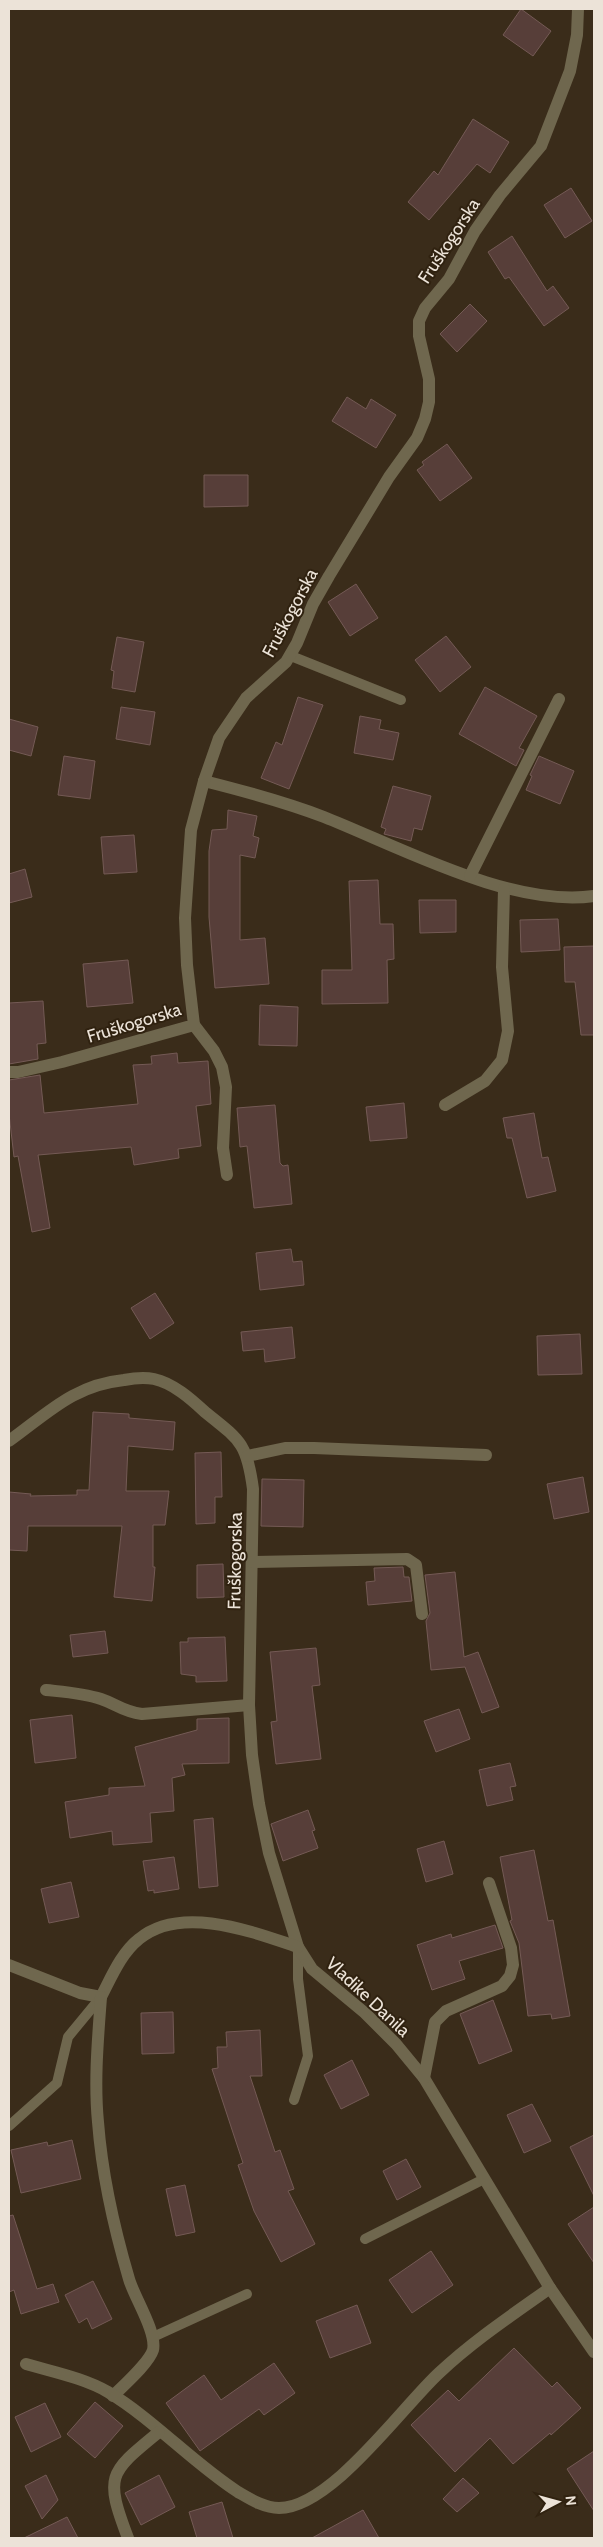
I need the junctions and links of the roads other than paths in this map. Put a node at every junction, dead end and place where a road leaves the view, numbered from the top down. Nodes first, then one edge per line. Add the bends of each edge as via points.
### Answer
1 (578, 9) edge
2 (290, 656) junction
3 (401, 700) dead end
4 (559, 700) dead end
5 (204, 780) junction
6 (470, 876) junction
7 (504, 889) junction
8 (594, 896) edge
9 (194, 1025) junction
10 (9, 1072) edge
11 (446, 1104) dead end
12 (227, 1175) dead end
13 (9, 1442) edge
14 (486, 1455) dead end
15 (247, 1456) junction
16 (252, 1562) junction
17 (422, 1614) dead end
18 (46, 1690) dead end
19 (249, 1705) junction
20 (489, 1882) dead end
21 (298, 1947) junction
22 (9, 1965) edge
23 (101, 1997) junction
24 (424, 2078) junction
25 (294, 2100) dead end
26 (9, 2126) edge
27 (484, 2179) junction
28 (365, 2238) dead end
29 (550, 2288) junction
30 (247, 2294) dead end
31 (153, 2337) junction
32 (594, 2352) edge
33 (26, 2364) dead end
34 (114, 2396) junction
35 (159, 2432) junction
36 (128, 2538) edge

1 - 2 street, Fruškogorska via 570,71 541,146 500,195 475,231 449,279 425,308 419,321 419,336 429,379 429,402 418,438 389,477 329,576
2 - 3 lane
2 - 5 street, Fruškogorska via 233,715 219,738
4 - 6 street
5 - 6 street via 322,816
5 - 9 street, Fruškogorska via 191,830 185,918
6 - 7 street
7 - 8 street
7 - 11 street via 502,967 508,1031 502,1060 485,1081
9 - 10 street, Fruškogorska via 62,1062
9 - 12 street via 222,1066 226,1087 223,1148
13 - 15 street, Fruškogorska via 65,1398 90,1386 155,1379 187,1396 242,1444
14 - 15 street via 285,1448
15 - 16 street, Fruškogorska via 253,1489
16 - 17 street via 407,1559 416,1565
16 - 19 street, Fruškogorska
18 - 19 street via 81,1693 142,1714
19 - 21 street, Fruškogorska via 258,1804 268,1852
20 - 24 street via 510,1948 513,1965 510,1976 502,1986 446,2010 435,2022
21 - 23 street via 238,1928 208,1923 161,1927 139,1939 123,1957
21 - 24 street, Vladike Danila via 312,1969 365,2013
21 - 25 lane via 298,1979 308,2056
22 - 23 street via 80,1993
23 - 26 lane via 68,2037 57,2083
23 - 31 street via 98,2121 113,2226 130,2282
24 - 27 street, Vladike Danila
27 - 28 lane
27 - 29 street, Vladike Danila
29 - 32 street, Vladike Danila
29 - 35 street via 485,2334 438,2373 355,2464 319,2492 298,2503 280,2508 260,2504 237,2491
30 - 31 lane
31 - 34 street via 150,2357
33 - 34 street via 86,2382
34 - 35 street
35 - 36 street via 124,2461 117,2472 113,2488 116,2507

